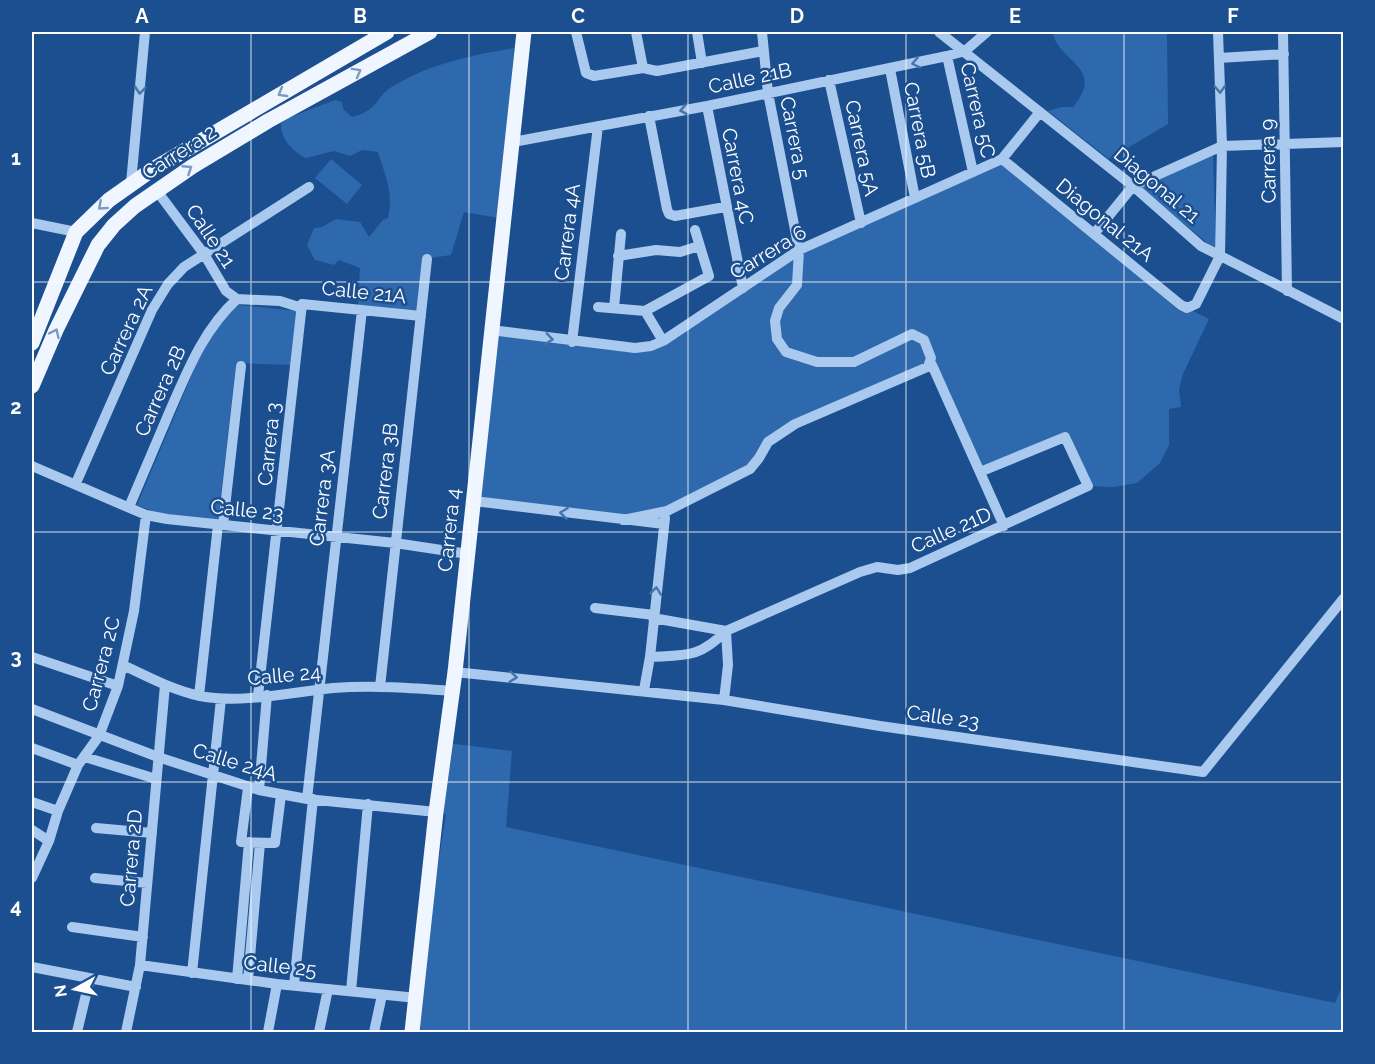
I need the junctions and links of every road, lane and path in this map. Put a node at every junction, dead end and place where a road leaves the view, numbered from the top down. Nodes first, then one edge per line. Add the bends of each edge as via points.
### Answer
1 (145, 32) edge
2 (387, 32) edge
3 (430, 32) edge
4 (524, 32) edge
5 (576, 32) edge
6 (636, 32) edge
7 (697, 32) edge
8 (762, 32) edge
9 (939, 32) edge
10 (987, 32) edge
11 (1218, 32) edge
12 (1283, 32) edge
13 (395, 51) junction
14 (763, 51) junction
15 (965, 51) junction
16 (1284, 54) junction
17 (947, 56) junction
18 (1219, 58) junction
19 (702, 63) junction
20 (643, 68) junction
21 (890, 69) junction
22 (829, 80) junction
23 (768, 93) junction
24 (707, 106) junction
25 (1040, 112) junction
26 (649, 116) junction
27 (598, 126) junction
28 (513, 142) junction
29 (1344, 142) edge
30 (1286, 143) junction
31 (1222, 146) junction
32 (1002, 159) junction
33 (973, 172) junction
34 (131, 183) junction
35 (1133, 186) junction
36 (309, 187) dead end
37 (157, 190) junction
38 (915, 198) junction
39 (725, 207) junction
40 (32, 223) edge
41 (861, 223) junction
42 (695, 230) dead end
43 (76, 232) junction
44 (621, 234) dead end
45 (1094, 234) junction
46 (699, 246) junction
47 (799, 250) junction
48 (204, 254) junction
49 (618, 256) junction
50 (1220, 256) junction
51 (428, 260) dead end
52 (742, 288) junction
53 (1287, 291) junction
54 (237, 299) junction
55 (302, 306) junction
56 (598, 307) dead end
57 (614, 308) junction
58 (362, 310) junction
59 (645, 311) junction
60 (1332, 313) junction
61 (421, 316) junction
62 (1344, 319) edge
63 (1344, 328) edge
64 (491, 330) junction
65 (663, 341) junction
66 (572, 342) junction
67 (32, 343) edge
68 (241, 366) dead end
69 (930, 366) junction
70 (32, 386) edge
71 (32, 466) edge
72 (980, 472) junction
73 (76, 483) junction
74 (474, 501) junction
75 (129, 507) junction
76 (667, 511) junction
77 (146, 515) junction
78 (622, 520) junction
79 (664, 524) junction
80 (221, 525) junction
81 (1004, 526) junction
82 (278, 531) junction
83 (336, 537) junction
84 (395, 543) junction
85 (468, 554) junction
86 (1344, 598) edge
87 (595, 608) dead end
88 (654, 616) junction
89 (726, 631) junction
90 (32, 657) edge
91 (651, 657) junction
92 (123, 665) junction
93 (455, 672) junction
94 (165, 685) junction
95 (118, 686) junction
96 (380, 687) junction
97 (318, 690) junction
98 (644, 690) junction
99 (453, 691) junction
100 (199, 696) junction
101 (263, 696) junction
102 (221, 699) junction
103 (724, 700) junction
104 (32, 709) edge
105 (99, 736) junction
106 (32, 748) edge
107 (158, 757) junction
108 (81, 761) junction
109 (213, 775) junction
110 (156, 778) junction
111 (254, 789) junction
112 (281, 795) junction
113 (310, 799) junction
114 (32, 801) edge
115 (368, 804) junction
116 (58, 811) junction
117 (436, 812) junction
118 (96, 828) dead end
119 (32, 830) edge
120 (152, 834) junction
121 (49, 841) junction
122 (255, 843) junction
123 (32, 878) edge
124 (95, 878) dead end
125 (147, 883) junction
126 (72, 927) dead end
127 (142, 937) junction
128 (140, 965) junction
129 (32, 967) edge
130 (192, 973) junction
131 (90, 978) junction
132 (243, 980) junction
133 (278, 984) junction
134 (294, 985) junction
135 (136, 987) junction
136 (328, 989) junction
137 (351, 991) junction
138 (382, 995) junction
139 (417, 998) junction
140 (77, 1032) edge
141 (126, 1032) edge
142 (268, 1032) edge
143 (319, 1032) edge
144 (374, 1032) edge
145 (412, 1032) edge

1 -> 34 street, Carrera 2
2 - 13 street
2 -> 34 main road, Carrera 2
3 - 13 main road, Carrera 2
4 - 28 main road, Carrera 4
5 - 20 street via 586,73 594,76
6 - 20 street
7 - 19 street
8 - 14 street, Carrera 5
9 - 15 street
10 - 15 street, Calle 21B
11 - 18 street
12 - 16 street, Carrera 9
37 -> 13 main road, Carrera 2 via 268,121
14 - 19 street
14 - 23 street, Carrera 5
15 - 17 street, Calle 21B
15 - 25 street, Diagonal 21
16 - 18 street
16 - 30 street, Carrera 9
17 -> 21 street, Calle 21B
17 - 33 street, Carrera 5C
18 -> 31 street
19 - 20 street via 657,71
21 - 22 street, Calle 21B
21 - 38 street, Carrera 5B
22 - 23 street, Calle 21B
22 - 41 street, Carrera 5A
23 - 24 street, Calle 21B
23 - 47 street, Carrera 5
24 -> 26 street, Calle 21B
24 - 39 street, Carrera 4C
25 - 32 street, Carrera 6
25 - 35 street, Diagonal 21
26 - 27 street, Calle 21B
26 - 39 street via 669,214
27 - 28 street, Calle 21B
27 - 66 street, Carrera 4A
28 - 64 main road, Carrera 4
29 - 30 street
30 - 31 street
30 - 53 street, Carrera 9
31 - 35 street
31 - 50 street
32 - 33 street, Carrera 6
32 - 45 street, Diagonal 21A
33 - 38 street, Carrera 6
34 -> 43 main road, Carrera 2
35 - 45 street
35 - 50 street, Diagonal 21 via 1201,246
36 - 48 street, Carrera 2A
37 - 48 street, Calle 21
70 -> 37 main road, Carrera 2 via 98,244 114,225
38 - 41 street, Carrera 6
39 - 52 street, Carrera 4C
40 - 43 street
41 - 47 street, Carrera 6
42 - 46 street
43 - 67 main road, Carrera 2
44 - 49 street
45 - 50 street, Diagonal 21A via 1187,308 1196,304
46 - 49 street via 680,252 656,250
46 - 59 street via 709,276
47 - 52 street, Carrera 6
47 - 69 street, Carrera 5 via 797,285 779,308 775,321 777,339 786,352 817,362 854,362 912,334 924,340
48 - 54 street, Calle 21 via 226,291
48 - 73 street, Carrera 2A via 175,275 157,302
49 - 57 street
50 - 53 street, Diagonal 21
51 - 61 street, Carrera 3B
52 - 65 street, Carrera 6
53 - 60 street, Diagonal 21
54 - 55 street, Calle 21A
54 - 75 street, Carrera 2B via 205,336
55 - 58 street, Calle 21A
55 - 82 street, Carrera 3
56 - 57 street
57 - 59 street
58 - 61 street, Calle 21A
58 - 83 street, Carrera 3A
59 - 65 street
60 - 62 street, Diagonal 21
60 - 63 street
61 - 84 street, Carrera 3B
64 -> 66 street, Carrera 6
64 - 74 main road, Carrera 4
65 - 66 street, Carrera 6 via 634,348
68 - 80 street
69 - 72 street
69 - 76 street via 795,424 768,442 750,469
71 - 73 street, Calle 23
72 - 81 street
72 - 81 street, Calle 21D via 1065,437 1088,486
73 - 75 street, Calle 23
78 -> 74 street
74 - 85 main road, Carrera 4
75 - 77 street, Calle 23
76 - 78 street
76 - 79 street
77 - 80 street, Calle 23
77 - 92 street, Carrera 2C
78 - 79 street
88 -> 79 street
80 - 82 street, Calle 23
80 - 100 street
81 - 89 street, Calle 21D via 910,568 877,567 861,572
82 - 83 street, Calle 23
82 - 101 street, Carrera 3
83 - 84 street, Calle 23
83 - 97 street, Carrera 3A
84 - 85 street, Calle 23
84 - 96 street, Carrera 3B
85 - 93 main road, Carrera 4
86 - 103 street, Calle 23 via 1203,772
87 - 88 street
88 - 89 street
88 - 91 street
89 - 91 street, Calle 21D via 711,646 690,655
89 - 103 street
90 - 95 street
91 - 98 street
92 - 94 street, Calle 24
92 - 95 street, Carrera 2C
93 -> 98 street, Calle 23
93 - 99 main road, Carrera 4
94 - 100 street, Calle 24
94 - 107 street, Carrera 2D
95 - 105 street, Carrera 2C
96 - 97 street, Calle 24
96 - 99 street, Calle 24
97 - 101 street, Calle 24
97 - 113 street
98 - 103 street, Calle 23
99 - 117 main road, Carrera 4
100 - 102 street, Calle 24
101 - 102 street, Calle 24
101 - 111 street
102 - 109 street
104 - 105 street, Calle 24A
105 - 107 street, Calle 24A
105 - 108 street, Carrera 2C
106 - 108 street
107 - 109 street, Calle 24A
107 - 110 street, Carrera 2D
108 - 110 street
108 - 116 street, Carrera 2C
109 - 111 street, Calle 24A
109 - 130 street
110 - 120 street, Carrera 2D
111 - 112 street, Calle 24A
111 - 122 street via 241,842
112 - 113 street, Calle 24A
112 - 122 street via 275,843
113 - 115 street, Calle 24A
113 - 134 street
114 - 116 street
115 - 117 street, Calle 24A
115 - 137 street
116 - 121 street, Carrera 2C
117 - 139 main road, Carrera 4
118 - 120 street
119 - 121 street
120 - 125 street, Carrera 2D
121 - 123 street, Carrera 2C
122 - 132 street
124 - 125 street
125 - 127 street, Carrera 2D
126 - 127 street
127 - 128 street, Carrera 2D
128 - 130 street, Calle 25
128 - 135 street, Carrera 2D
129 - 131 street
130 - 132 street, Calle 25
131 - 135 street
131 - 140 street
132 - 133 street, Calle 25
133 - 134 street, Calle 25
133 - 142 street
134 - 136 street, Calle 25
135 - 141 street, Carrera 2D
136 - 137 street, Calle 25
136 - 143 street
137 - 138 street, Calle 25
138 - 139 street, Calle 25
138 - 144 street
139 - 145 main road, Carrera 4

